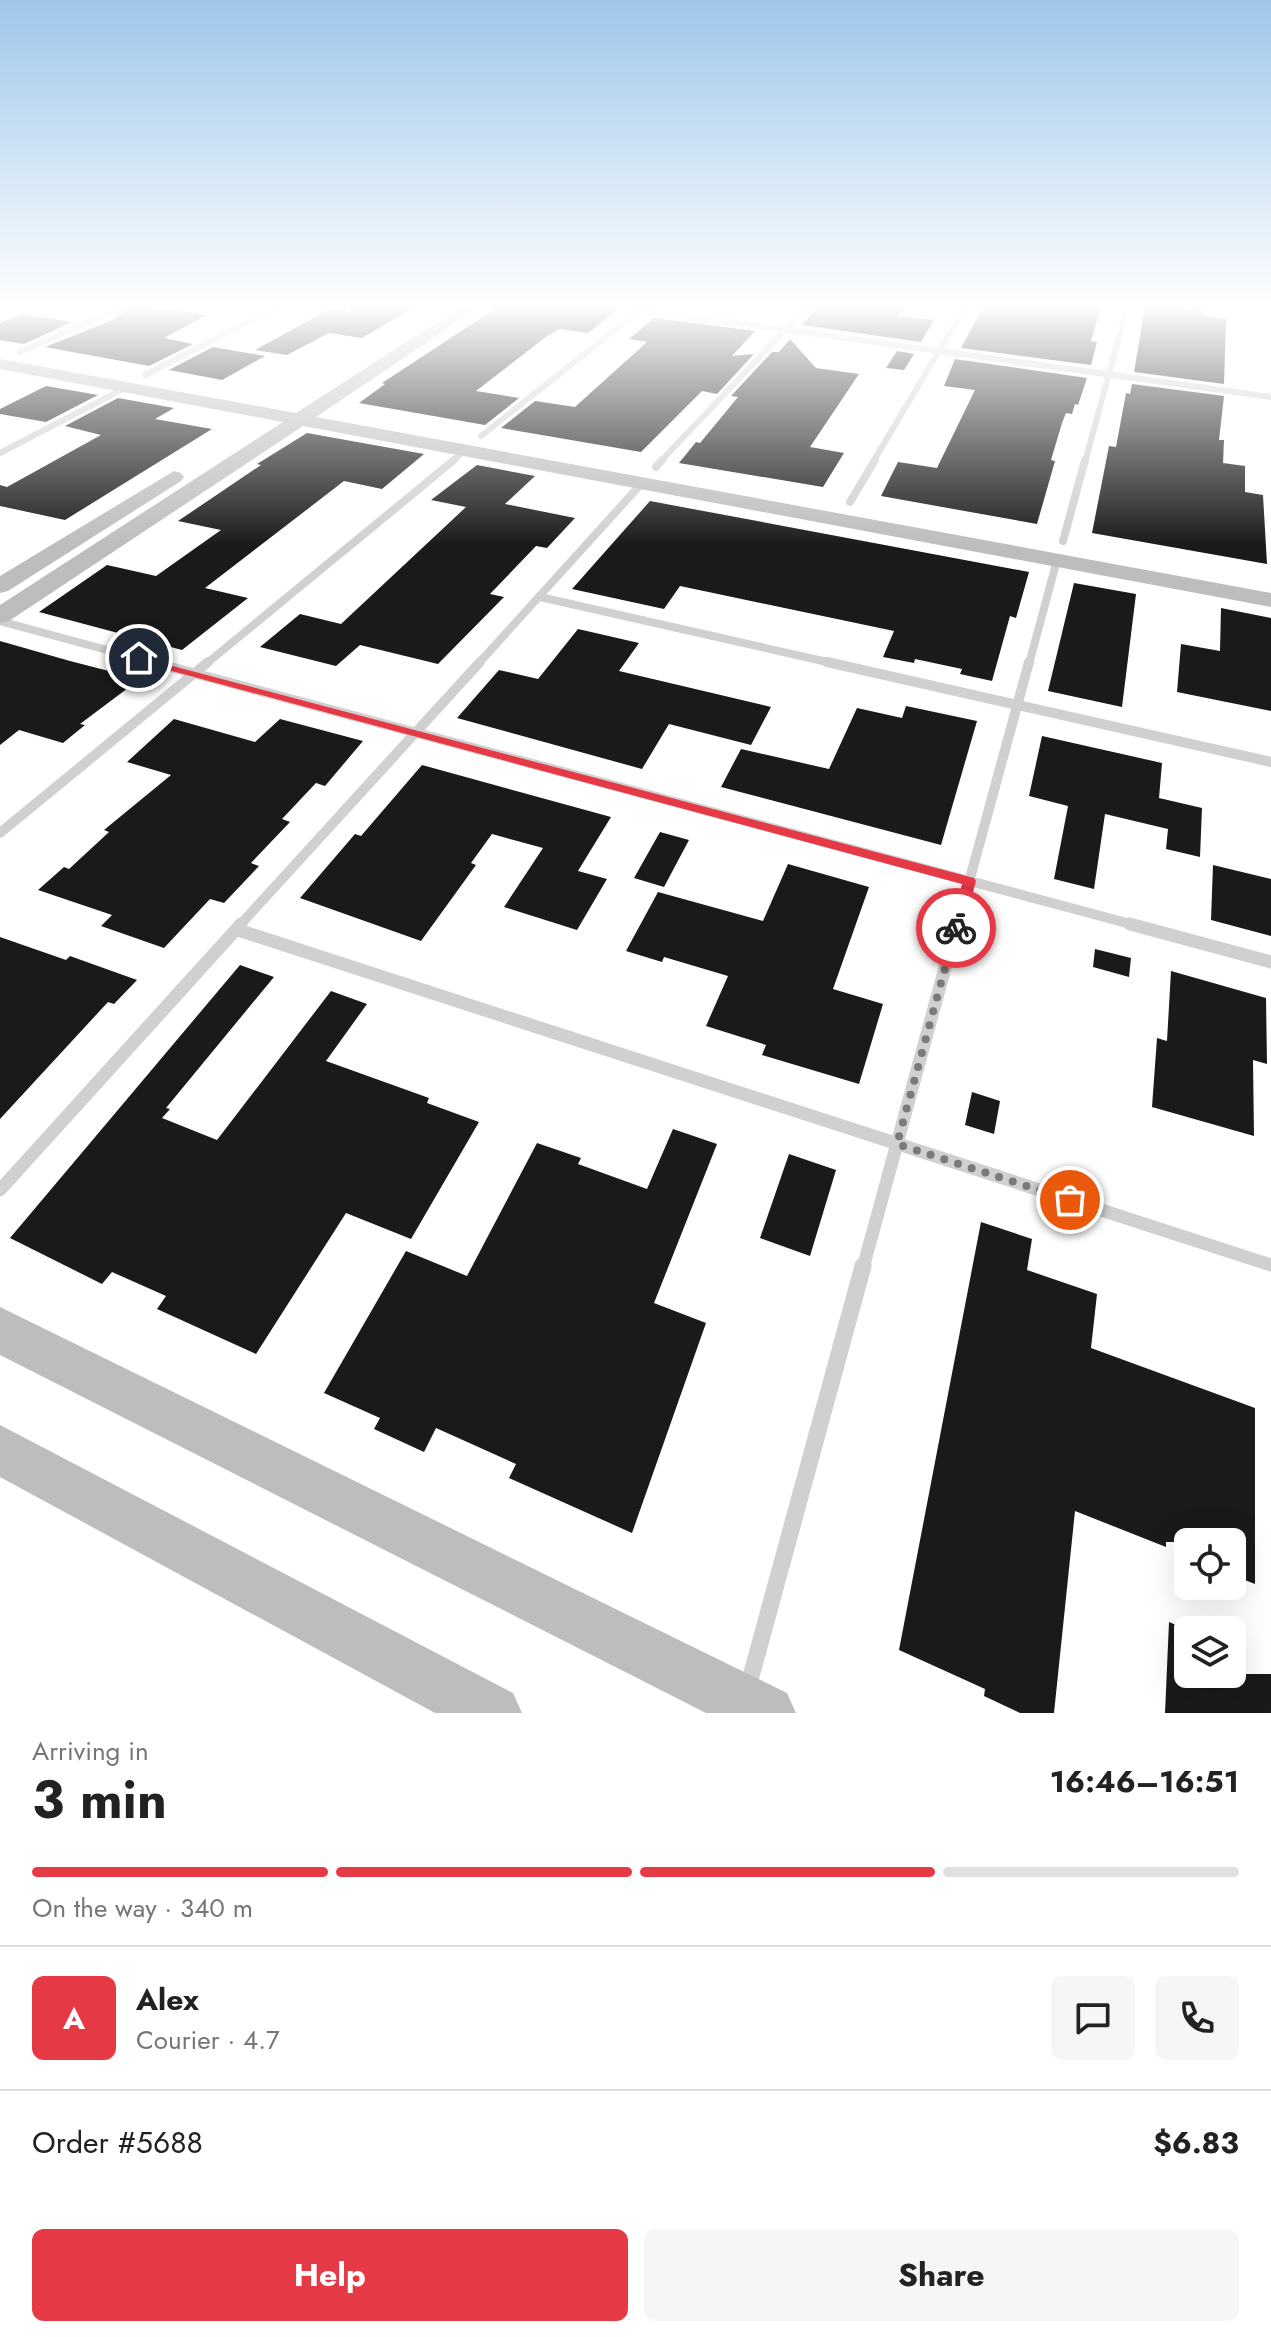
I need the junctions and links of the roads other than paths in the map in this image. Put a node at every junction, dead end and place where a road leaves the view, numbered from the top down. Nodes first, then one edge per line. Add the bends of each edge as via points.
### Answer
1 (127, 387) joint
2 (196, 387) edge
3 (333, 387) edge
4 (351, 387) edge
5 (544, 387) edge
6 (732, 387) edge
7 (917, 387) edge
8 (1105, 387) edge
9 (1196, 387) edge
10 (1271, 397) edge
11 (321, 407) junction
12 (298, 411) junction
13 (274, 415) junction
14 (474, 443) junction
15 (0, 453) edge
16 (656, 467) junction
17 (642, 483) junction
18 (850, 502) junction
19 (1060, 550) junction
20 (1122, 551) dead end
21 (0, 586) edge
22 (540, 597) junction
23 (1271, 600) edge
24 (0, 619) edge
25 (195, 673) junction
26 (1018, 704) junction
27 (418, 733) junction
28 (1271, 762) edge
29 (0, 833) edge
30 (969, 881) junction
31 (238, 930) junction
32 (1271, 962) edge
33 (897, 1144) junction
34 (0, 1190) edge
35 (1271, 1265) edge
36 (0, 1330) edge
37 (0, 1450) edge
38 (751, 1709) edge
39 (493, 1713) edge

1 - 13 street
1 - 15 lane
2 - 12 street
3 - 12 street
4 - 11 street
5 - 14 lane
6 - 16 lane
7 - 18 lane
8 - 19 lane
9 - 10 lane
11 - 12 street
11 - 14 street
12 - 13 street
12 - 14 street
12 - 24 street
13 - 21 street
14 - 16 street
14 - 17 street
14 - 25 lane
16 - 18 street
17 - 19 street
17 - 22 lane
18 - 19 street
19 - 20 street
19 - 23 street
19 - 26 lane
22 - 26 lane
22 - 27 lane
24 - 25 lane
25 - 27 lane
25 - 29 lane
26 - 28 lane
26 - 30 lane
27 - 30 lane
27 - 31 lane
30 - 32 lane
30 - 33 lane
31 - 33 lane
31 - 34 lane
33 - 35 lane
33 - 38 lane
36 - 38 street
37 - 39 street

